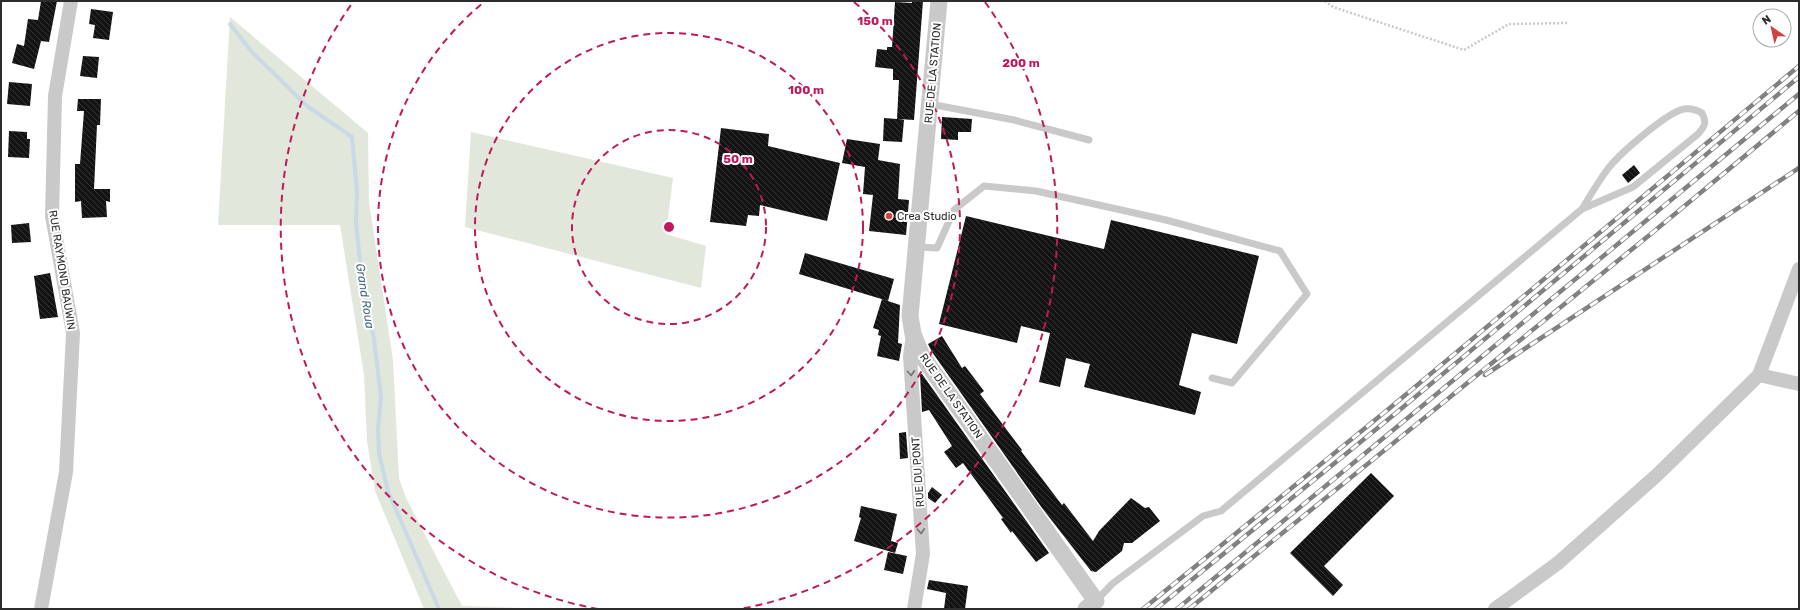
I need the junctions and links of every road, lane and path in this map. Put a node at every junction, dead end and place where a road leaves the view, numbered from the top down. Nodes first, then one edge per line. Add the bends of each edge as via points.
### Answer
1 (71, 1) edge
2 (939, 1) edge
3 (1326, 1) edge
4 (1568, 23) dead end
5 (930, 104) junction
6 (1089, 140) dead end
7 (1582, 209) junction
8 (916, 248) junction
9 (1799, 269) edge
10 (913, 334) junction
11 (1759, 375) junction
12 (1212, 378) dead end
13 (1799, 384) edge
14 (1091, 605) edge
15 (41, 609) edge
16 (914, 609) edge
17 (1495, 609) edge

1 - 15 street, RUE RAYMOND BAUWIN via 55,96 52,216 73,333 66,472
2 - 5 street, RUE DE LA STATION
3 - 4 path via 1333,7 1464,50 1509,24
5 - 6 lane via 1014,120
5 - 8 street, RUE DE LA STATION
7 - 7 lane via 1607,170 1648,132 1684,109 1695,109 1702,113 1705,126 1698,134 1632,187
7 - 14 lane via 1221,511 1203,516 1112,584
8 - 10 street, RUE DE LA STATION via 910,316
8 - 12 lane via 937,248 954,210 984,186 1036,191 1166,220 1280,251 1307,294 1232,383
9 - 11 street
10 - 14 street, RUE DE LA STATION via 922,356
10 -> 16 street, RUE DU PONT via 910,356 923,554
11 - 13 street
11 - 17 street via 1657,476 1558,563

